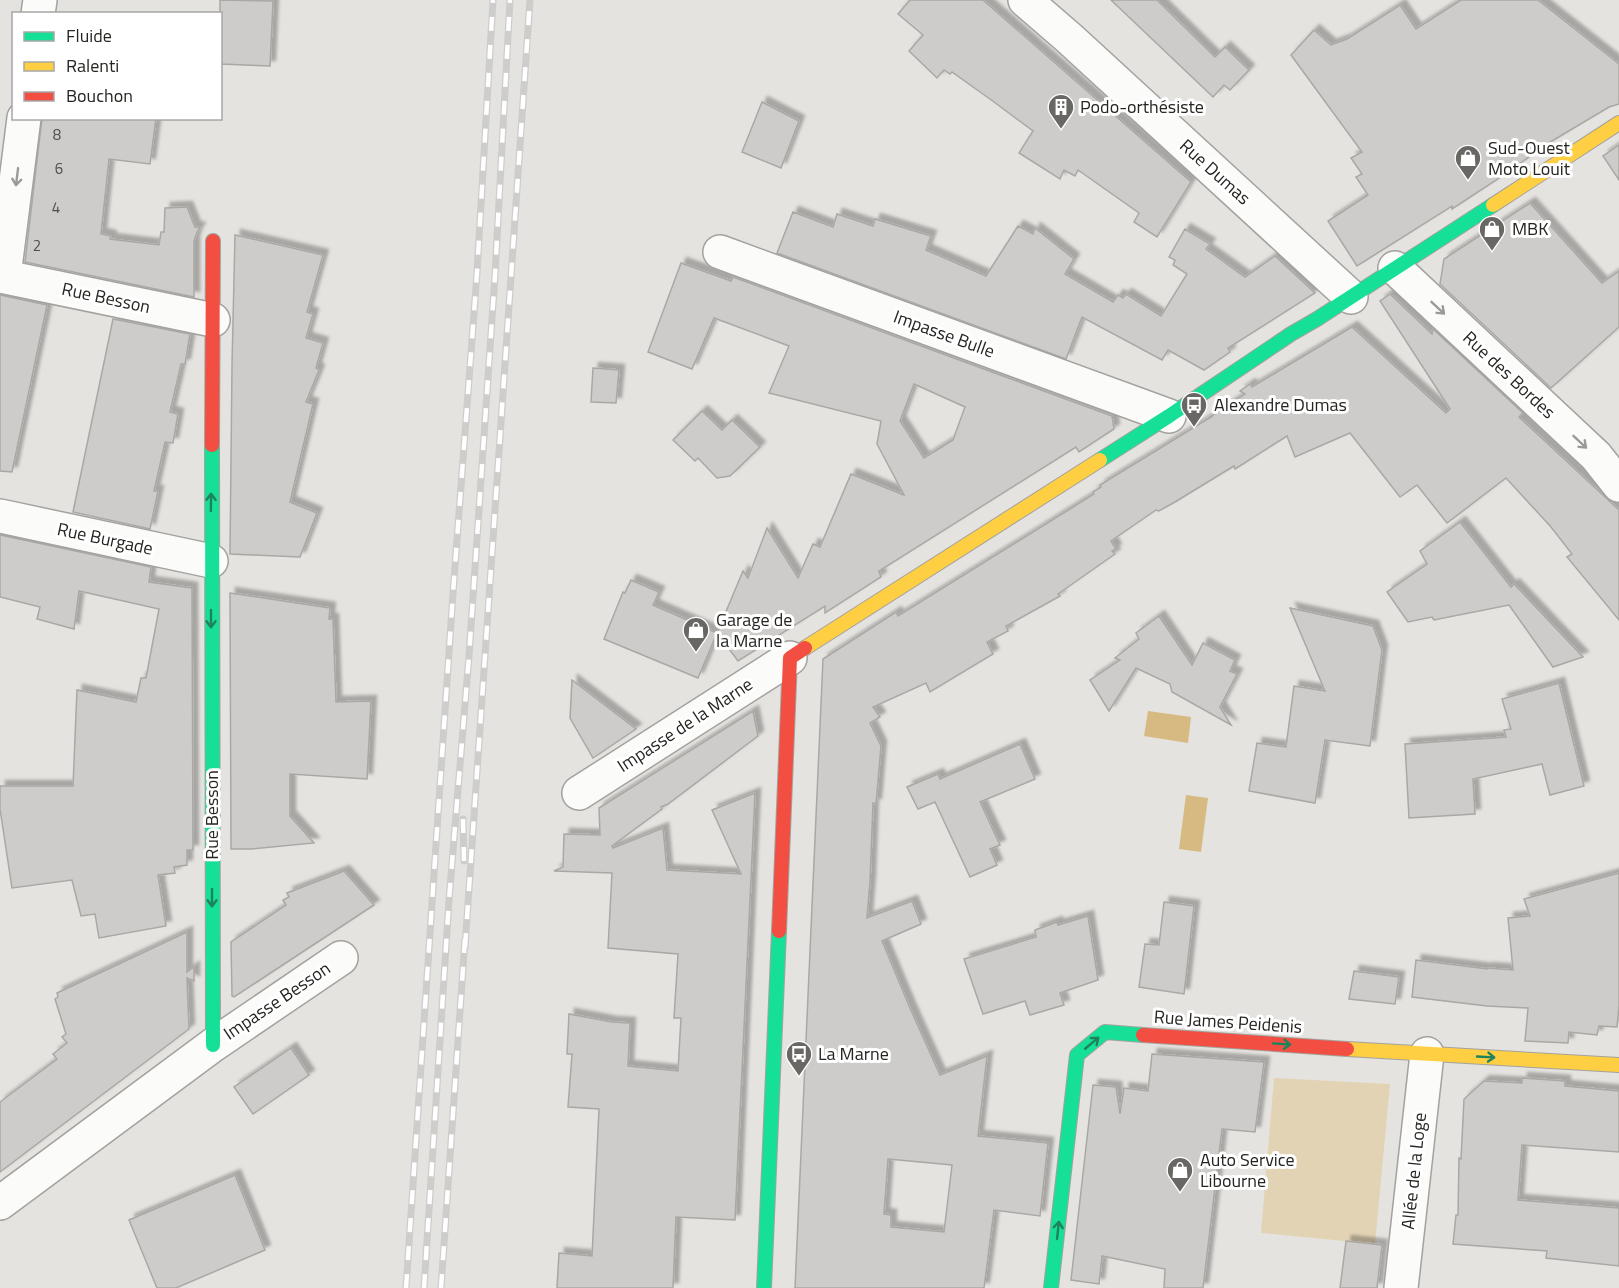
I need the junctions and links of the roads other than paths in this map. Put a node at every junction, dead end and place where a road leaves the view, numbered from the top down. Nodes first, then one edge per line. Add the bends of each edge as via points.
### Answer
1 (1025, 0) edge
2 (24, 120) edge
3 (1619, 123) edge
4 (213, 241) dead end
5 (720, 252) dead end
6 (1395, 268) junction
7 (2, 276) edge
8 (1351, 297) junction
9 (213, 320) junction
10 (1169, 416) junction
11 (1619, 484) edge
12 (0, 516) edge
13 (211, 561) junction
14 (790, 657) junction
15 (579, 793) dead end
16 (341, 958) dead end
17 (213, 1045) junction
18 (1427, 1054) junction
19 (1619, 1065) edge
20 (0, 1203) edge
21 (764, 1288) edge
22 (1051, 1288) edge
23 (1401, 1288) edge

1 - 8 street, Rue Dumas
2 -> 7 street
3 - 6 main road
4 - 9 main road, Rue Besson
5 - 10 street, Impasse Bulle
6 - 8 main road
6 -> 11 street, Rue des Bordes via 1596,456
7 - 9 street, Rue Besson
8 - 10 main road
13 -> 9 main road, Rue Besson
10 - 14 main road
12 - 13 street, Rue Burgade
13 -> 17 main road, Rue Besson
14 - 15 street, Impasse de la Marne
14 - 21 main road
16 - 17 street, Impasse Besson
17 - 20 street
18 -> 19 main road, Rue James Peidenis
22 -> 18 main road, Rue James Peidenis via 1077,1055 1105,1032
18 - 23 street, Allée de la Loge

